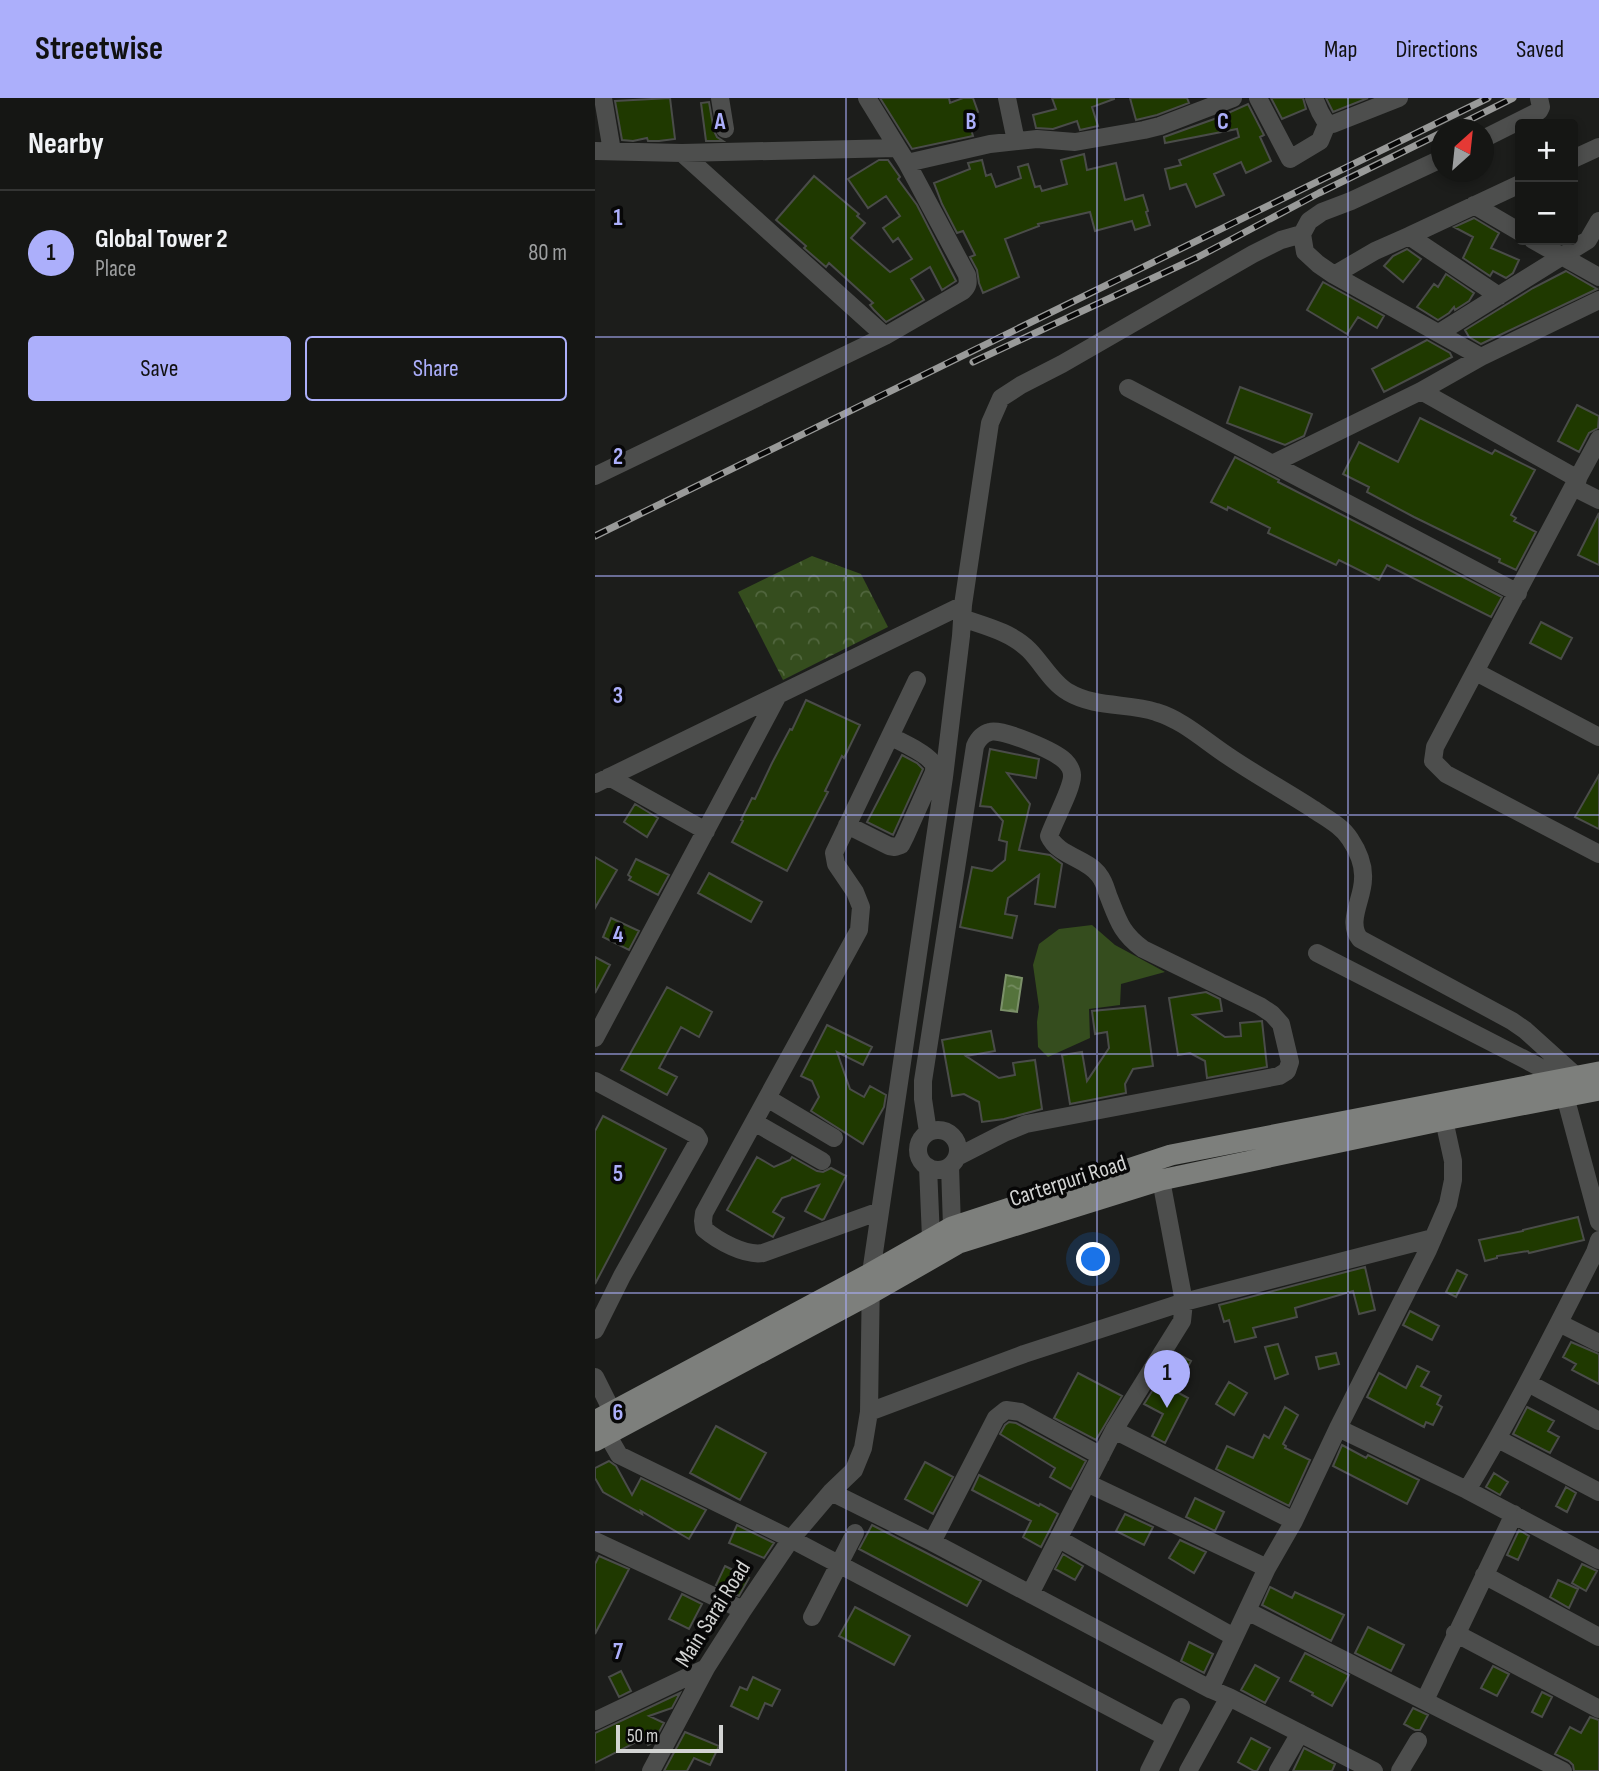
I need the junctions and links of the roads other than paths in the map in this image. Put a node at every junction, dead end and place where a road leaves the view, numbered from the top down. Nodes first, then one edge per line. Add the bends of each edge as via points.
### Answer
1 (603, 98) edge
2 (720, 98) edge
3 (867, 98) edge
4 (1007, 98) edge
5 (1233, 98) edge
6 (1258, 98) edge
7 (1314, 98) edge
8 (1399, 98) edge
9 (1538, 98) edge
10 (1328, 124) junction
11 (725, 129) dead end
12 (1494, 134) edge
13 (1016, 141) junction
14 (1599, 147) edge
15 (604, 151) edge
16 (682, 153) junction
17 (901, 156) junction
18 (1578, 157) edge
19 (1431, 164) edge
20 (1515, 186) edge
21 (1475, 205) junction
22 (1599, 221) edge
23 (1515, 229) edge
24 (1302, 234) junction
25 (1409, 236) junction
26 (1542, 245) edge
27 (1561, 256) junction
28 (1334, 275) junction
29 (1599, 277) edge
30 (1499, 296) junction
31 (1599, 300) edge
32 (1439, 333) junction
33 (885, 335) junction
34 (1481, 357) junction
35 (1128, 388) dead end
36 (1421, 391) junction
37 (1599, 439) edge
38 (1272, 464) junction
39 (595, 476) edge
40 (1575, 483) junction
41 (1599, 500) edge
42 (1518, 593) junction
43 (963, 612) junction
44 (1476, 672) junction
45 (917, 680) dead end
46 (777, 697) junction
47 (890, 736) junction
48 (1599, 737) edge
49 (602, 781) edge
50 (847, 825) junction
51 (706, 831) junction
52 (1599, 854) edge
53 (1317, 953) dead end
54 (595, 1038) edge
55 (1599, 1072) edge
56 (595, 1081) edge
57 (1566, 1084) junction
58 (1599, 1090) edge
59 (767, 1098) junction
60 (1444, 1120) junction
61 (754, 1122) junction
62 (928, 1132) junction
63 (834, 1138) dead end
64 (822, 1161) dead end
65 (954, 1161) junction
66 (928, 1167) junction
67 (1161, 1180) junction
68 (880, 1212) junction
69 (1598, 1218) edge
70 (955, 1235) junction
71 (1433, 1238) junction
72 (1599, 1240) edge
73 (935, 1245) junction
74 (870, 1284) junction
75 (1184, 1302) junction
76 (1559, 1323) junction
77 (595, 1330) edge
78 (1599, 1343) edge
79 (595, 1377) edge
80 (1528, 1383) junction
81 (869, 1412) junction
82 (1599, 1421) edge
83 (603, 1424) edge
84 (1338, 1428) junction
85 (1114, 1430) junction
86 (1498, 1439) junction
87 (1101, 1456) junction
88 (1087, 1483) junction
89 (1467, 1490) junction
90 (831, 1492) junction
91 (1599, 1492) edge
92 (1514, 1514) junction
93 (1294, 1521) junction
94 (855, 1532) dead end
95 (791, 1539) junction
96 (1059, 1539) junction
97 (595, 1541) edge
98 (932, 1542) junction
99 (1599, 1560) edge
100 (839, 1564) junction
101 (1267, 1568) junction
102 (1484, 1574) junction
103 (1030, 1594) junction
104 (743, 1610) junction
105 (1247, 1611) junction
106 (812, 1617) dead end
107 (1455, 1633) junction
108 (1234, 1637) junction
109 (1599, 1637) edge
110 (706, 1668) junction
111 (1210, 1689) junction
112 (1229, 1697) junction
113 (1425, 1700) junction
114 (1181, 1707) dead end
115 (1599, 1709) edge
116 (595, 1721) edge
117 (1300, 1733) junction
118 (1166, 1737) junction
119 (1418, 1741) dead end
120 (1350, 1766) edge
121 (651, 1771) edge
122 (1149, 1771) edge
123 (1188, 1771) edge
124 (1278, 1771) edge
125 (1374, 1771) edge
126 (1400, 1771) edge
127 (1563, 1771) edge

1 - 15 street
2 - 11 street
3 - 17 street
4 - 13 street
5 - 13 street via 1144,131 1075,142
6 - 10 street via 1290,159 1320,141
7 - 10 street
8 - 10 street
9 - 12 street via 1539,111
13 - 17 street
14 - 18 street
15 - 16 street
16 - 17 street
16 - 33 street
17 - 33 street via 968,282 963,291
19 - 24 street via 1322,212 1309,221
20 - 21 street
21 - 23 street
21 - 25 street
22 - 27 street via 1588,240
24 - 28 street via 1305,252
24 - 43 street, Main Sarai Road via 1253,254 1001,398 990,423
25 - 28 street
25 - 30 street
26 - 27 street
27 - 29 street
27 - 30 street
28 - 32 street
30 - 32 street
31 - 34 street
32 - 34 street
33 - 39 street
34 - 36 street
35 - 38 street
36 - 38 street
36 - 40 street
37 - 40 street
38 - 42 street
40 - 41 street
40 - 42 street
42 - 44 street
43 - 46 street
43 - 57 street via 1028,648 1066,691 1171,717 1338,825 1361,861 1363,879 1354,933 1512,1021 1535,1038
43 - 68 street, Main Sarai Road via 944,777
44 - 48 street
44 - 52 street via 1435,747 1433,761 1446,774
45 - 47 street
46 - 49 street
46 - 51 street
47 - 50 street
47 - 50 street via 934,765 905,838 901,845 889,846
49 - 51 street
50 - 59 street via 834,853 861,907 859,930
51 - 54 street
53 - 57 street
55 - 57 main road, Carterpuri Road
56 - 77 street via 699,1140
57 - 58 main road, Carterpuri Road
57 - 60 main road, Carterpuri Road
57 - 69 street
57 - 70 main road, Carterpuri Road via 1171,1155
59 - 61 street
59 - 63 street
60 - 67 main road, Carterpuri Road
60 - 71 street via 1453,1180
61 - 64 street
61 - 68 street via 704,1213 704,1229 711,1235 755,1255
62 - 65 street via 940,1129 951,1134 958,1145
62 - 65 street via 923,1081 975,746 978,738 1000,731 1067,762 1073,773 1071,783 1049,836 1052,844 1101,877 1122,929 1132,941 1272,1014 1281,1024 1290,1062 1279,1076 1026,1124
62 - 66 street via 918,1153
65 - 66 street via 939,1170
65 - 70 street
66 - 73 street
67 - 70 main road, Carterpuri Road
67 - 75 street
68 - 74 street, Main Sarai Road
70 - 73 main road, Carterpuri Road
71 - 75 street
71 - 84 street
72 - 76 street
73 - 74 main road, Carterpuri Road
74 - 81 street, Main Sarai Road
74 - 83 main road, Carterpuri Road
75 - 81 street via 1024,1354
75 - 85 street via 1182,1321
76 - 78 street
76 - 80 street
79 - 83 street
80 - 82 street
80 - 86 street
81 - 90 street, Main Sarai Road via 854,1470
83 - 95 street via 619,1455
84 - 89 street
84 - 93 street
85 - 87 street
85 - 93 street
86 - 89 street
86 - 91 street
87 - 88 street
87 - 98 street via 1020,1412 1006,1410 996,1418
88 - 96 street
88 - 101 street
89 - 92 street
90 - 95 street, Main Sarai Road
90 - 98 street
92 - 99 street
92 - 102 street
93 - 101 street
94 - 100 street
95 - 100 street
95 - 104 street, Main Sarai Road
96 - 103 street
96 - 108 street
97 - 104 street
98 - 103 street
100 - 106 street
100 - 118 street
101 - 105 street
102 - 107 street
102 - 109 street
103 - 111 street
104 - 110 street, Main Sarai Road
105 - 108 street
105 - 113 street
107 - 113 street
107 - 115 street
108 - 111 street
110 - 116 street
110 - 121 street, Main Sarai Road
111 - 112 street
112 - 117 street
112 - 123 street
113 - 127 street
114 - 118 street
117 - 120 street
117 - 124 street
118 - 122 street
119 - 126 street
120 - 125 street

